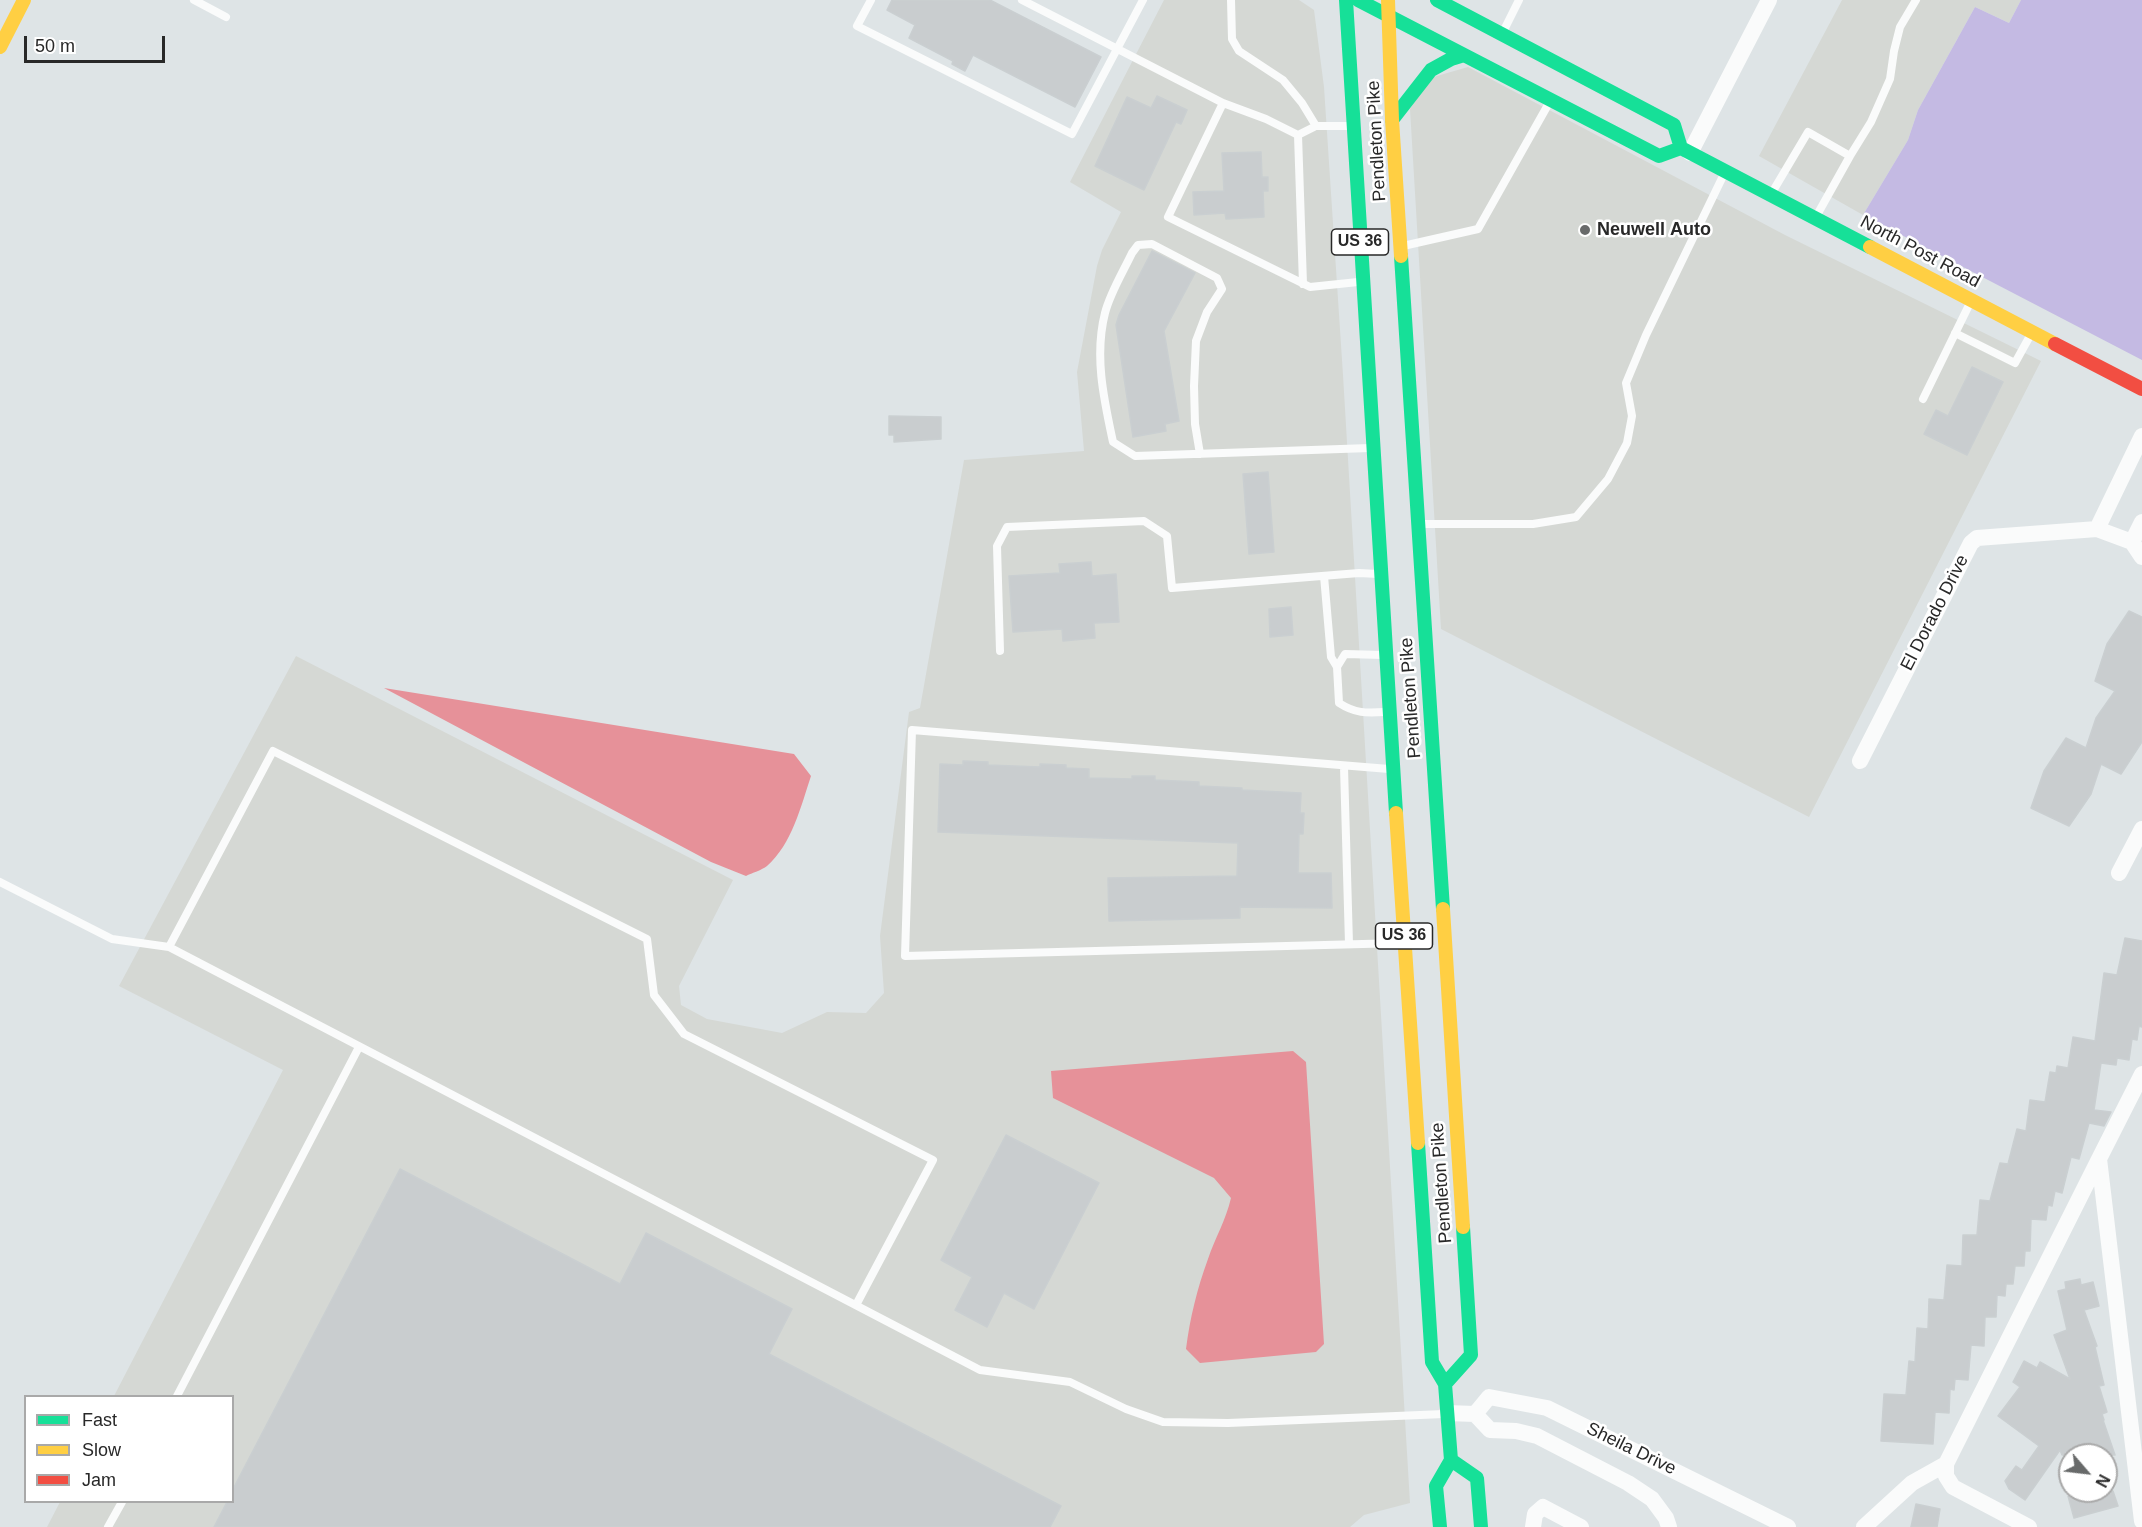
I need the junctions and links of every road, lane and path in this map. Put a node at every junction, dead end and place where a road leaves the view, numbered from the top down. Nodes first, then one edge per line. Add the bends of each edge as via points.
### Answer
1 (24, 0) edge
2 (194, 0) edge
3 (871, 0) edge
4 (1022, 0) edge
5 (1143, 0) edge
6 (1231, 0) edge
7 (1346, 0) edge
8 (1358, 0) edge
9 (1388, 0) edge
10 (1437, 0) edge
11 (1520, 0) edge
12 (1769, 0) edge
13 (1916, 0) edge
14 (1389, 16) junction
15 (226, 17) dead end
16 (1502, 34) junction
17 (0, 47) edge
18 (1117, 49) junction
19 (1464, 55) junction
20 (1550, 100) junction
21 (1223, 103) junction
22 (1392, 120) junction
23 (1316, 126) junction
24 (1353, 126) junction
25 (1298, 135) junction
26 (1686, 151) junction
27 (1850, 156) junction
28 (1725, 171) junction
29 (1770, 195) junction
30 (1815, 218) junction
31 (1401, 247) junction
32 (1362, 282) junction
33 (1303, 284) junction
34 (1972, 300) junction
35 (2032, 331) junction
36 (1955, 333) junction
37 (2142, 389) edge
38 (1923, 399) dead end
39 (2142, 436) edge
40 (1373, 448) junction
41 (1200, 454) junction
42 (2142, 522) edge
43 (1419, 524) junction
44 (2097, 529) junction
45 (2132, 542) junction
46 (2142, 557) edge
47 (1382, 574) junction
48 (1324, 576) junction
49 (1000, 651) dead end
50 (1387, 655) junction
51 (1337, 667) junction
52 (1390, 712) junction
53 (1860, 761) dead end
54 (1344, 767) junction
55 (1393, 770) junction
56 (2142, 829) edge
57 (2119, 873) dead end
58 (0, 882) edge
59 (1404, 943) junction
60 (1349, 944) junction
61 (169, 947) junction
62 (359, 1047) junction
63 (2142, 1074) edge
64 (2099, 1159) junction
65 (856, 1305) junction
66 (1445, 1384) junction
67 (178, 1395) edge
68 (1447, 1413) junction
69 (1475, 1414) junction
70 (1451, 1460) junction
71 (1946, 1464) junction
72 (121, 1503) edge
73 (1534, 1521) edge
74 (2142, 1521) edge
75 (108, 1527) edge
76 (1440, 1527) edge
77 (1481, 1527) edge
78 (1581, 1527) edge
79 (1669, 1527) edge
80 (1788, 1527) edge
81 (1864, 1527) edge
82 (2029, 1527) edge

1 - 17 main road
2 - 15 lane
3 - 18 lane via 857,26 1072,134
4 - 18 lane
5 - 18 lane
6 - 23 lane via 1232,39 1239,51 1283,80
7 - 24 main road, Pendleton Pike / US 36
8 - 14 main road
9 - 14 main road, Pendleton Pike / US 36
10 - 16 main road
11 - 16 lane
12 - 26 street
13 - 27 lane via 1900,27 1890,79
14 - 19 main road
14 - 22 main road, Pendleton Pike / US 36
16 - 26 main road via 1674,125
18 - 21 lane
19 - 20 main road
19 - 22 main road via 1431,70
20 - 26 main road via 1659,156
20 - 31 lane via 1478,229
21 - 25 lane
21 - 33 lane via 1167,217
22 - 31 main road, Pendleton Pike / US 36
23 - 24 lane
23 - 25 lane
24 - 32 main road, Pendleton Pike / US 36
25 - 33 lane
26 - 28 main road, North Post Road
27 - 29 lane via 1808,132
27 - 30 lane
28 - 29 main road, North Post Road
28 - 43 lane via 1626,383 1632,416 1627,443 1608,479 1576,517 1533,524
29 - 30 main road, North Post Road
30 - 34 main road, North Post Road
31 - 43 main road, Pendleton Pike / US 36
32 - 33 lane via 1310,287
32 - 40 main road, Pendleton Pike / US 36
34 - 35 main road, North Post Road
34 - 36 lane
35 - 36 lane via 2014,363
35 - 37 main road, North Post Road
36 - 38 lane
39 - 44 street
40 - 41 lane
40 - 47 main road, Pendleton Pike / US 36
41 - 41 lane via 1135,456 1113,442 1100,370 1100,340 1105,311 1138,245 1152,244 1217,278 1221,289 1196,341 1195,424
42 - 45 street
43 - 66 main road, Pendleton Pike via 1471,1355
44 - 45 street
44 - 53 street, El Dorado Drive via 1988,536 1971,543
45 - 46 street
47 - 48 lane
47 - 50 main road, Pendleton Pike / US 36
48 - 49 lane via 1172,588 1167,536 1144,521 1007,527 997,546
48 - 51 lane via 1331,657
50 - 51 lane via 1345,654
50 - 52 main road, Pendleton Pike / US 36
51 - 52 lane via 1339,703 1352,711
52 - 55 main road, Pendleton Pike / US 36
54 - 55 lane
54 - 60 lane
54 - 60 lane via 912,730 905,957
55 - 59 main road, Pendleton Pike / US 36
56 - 57 street
58 - 61 lane via 111,939
59 - 60 lane
59 - 66 main road, Pendleton Pike / US 36 via 1432,1362
61 - 62 lane
61 - 65 lane via 273,751 647,939 654,995 684,1034 933,1160
62 - 65 lane
62 - 67 lane
63 - 64 street
64 - 71 street
64 - 74 street
65 - 68 lane via 980,1370 1070,1382 1163,1422 1228,1423
66 - 68 main road, Pendleton Pike / US 36
68 - 69 street
68 - 70 main road, Pendleton Pike / US 36
69 - 79 street, Sheila Drive via 1490,1430 1537,1436 1628,1483 1652,1499
69 - 80 street, Sheila Drive via 1489,1397 1546,1408
70 - 76 main road via 1436,1486
70 - 77 main road via 1477,1478
71 - 81 street via 1912,1483
71 - 82 street via 1946,1476 1953,1487
72 - 75 lane
73 - 78 street via 1543,1507

